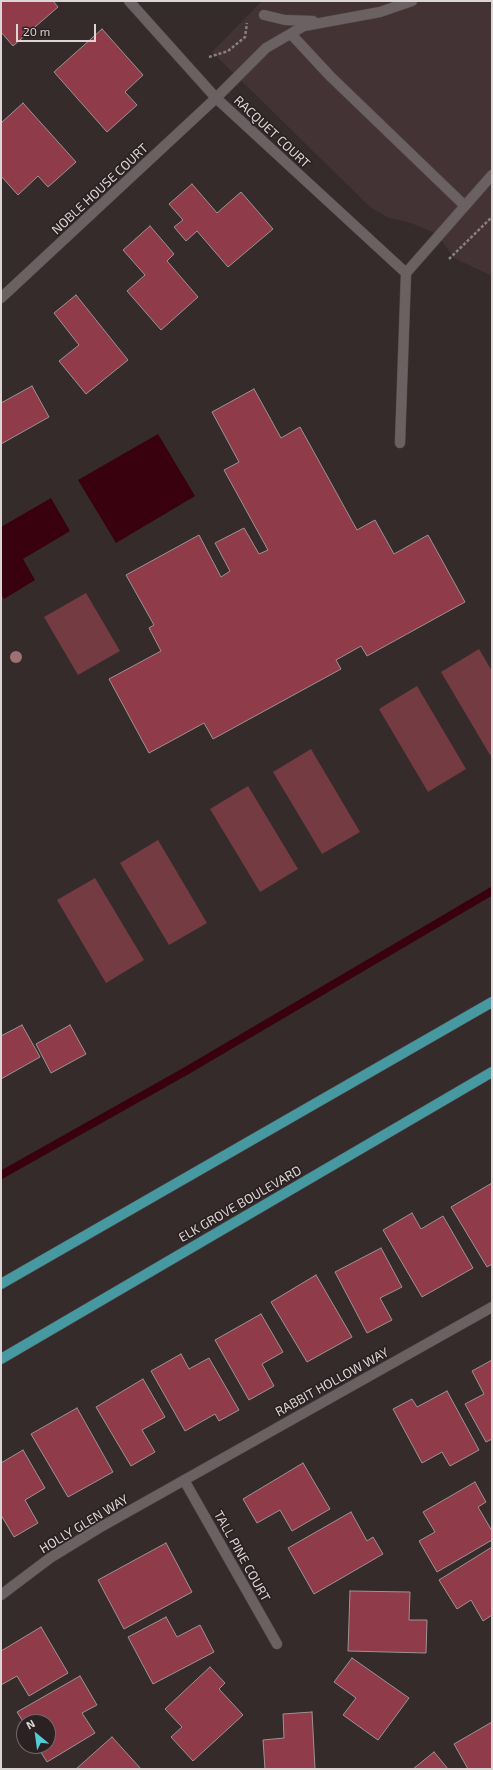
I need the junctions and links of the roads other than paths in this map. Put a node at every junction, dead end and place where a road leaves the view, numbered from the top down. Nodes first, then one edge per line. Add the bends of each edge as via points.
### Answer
1 (129, 1) edge
2 (412, 1) edge
3 (264, 15) road end
4 (327, 22) junction
5 (291, 34) junction
6 (216, 98) junction
7 (492, 175) edge
8 (465, 206) junction
9 (406, 273) junction
10 (1, 298) edge
11 (400, 443) dead end
12 (492, 1002) edge
13 (492, 1072) edge
14 (1, 1284) edge
15 (492, 1307) edge
16 (1, 1359) edge
17 (184, 1480) junction
18 (1, 1595) edge
19 (277, 1644) dead end

1 - 6 street, RACQUET COURT
2 - 4 street via 380,12
3 - 4 street via 285,20
4 - 5 street, NOBLE HOUSE COURT via 304,26
5 - 6 street, NOBLE HOUSE COURT via 266,48
5 - 8 street via 330,76
6 - 9 street, RACQUET COURT
6 - 10 street, NOBLE HOUSE COURT
7 - 8 street
8 - 9 street
9 - 11 street
12 - 14 main road
13 - 16 main road, ELK GROVE BOULEVARD
15 - 17 street, RABBIT HOLLOW WAY
17 - 18 street, HOLLY GLEN WAY via 62,1551
17 - 19 street, TALL PINE COURT

